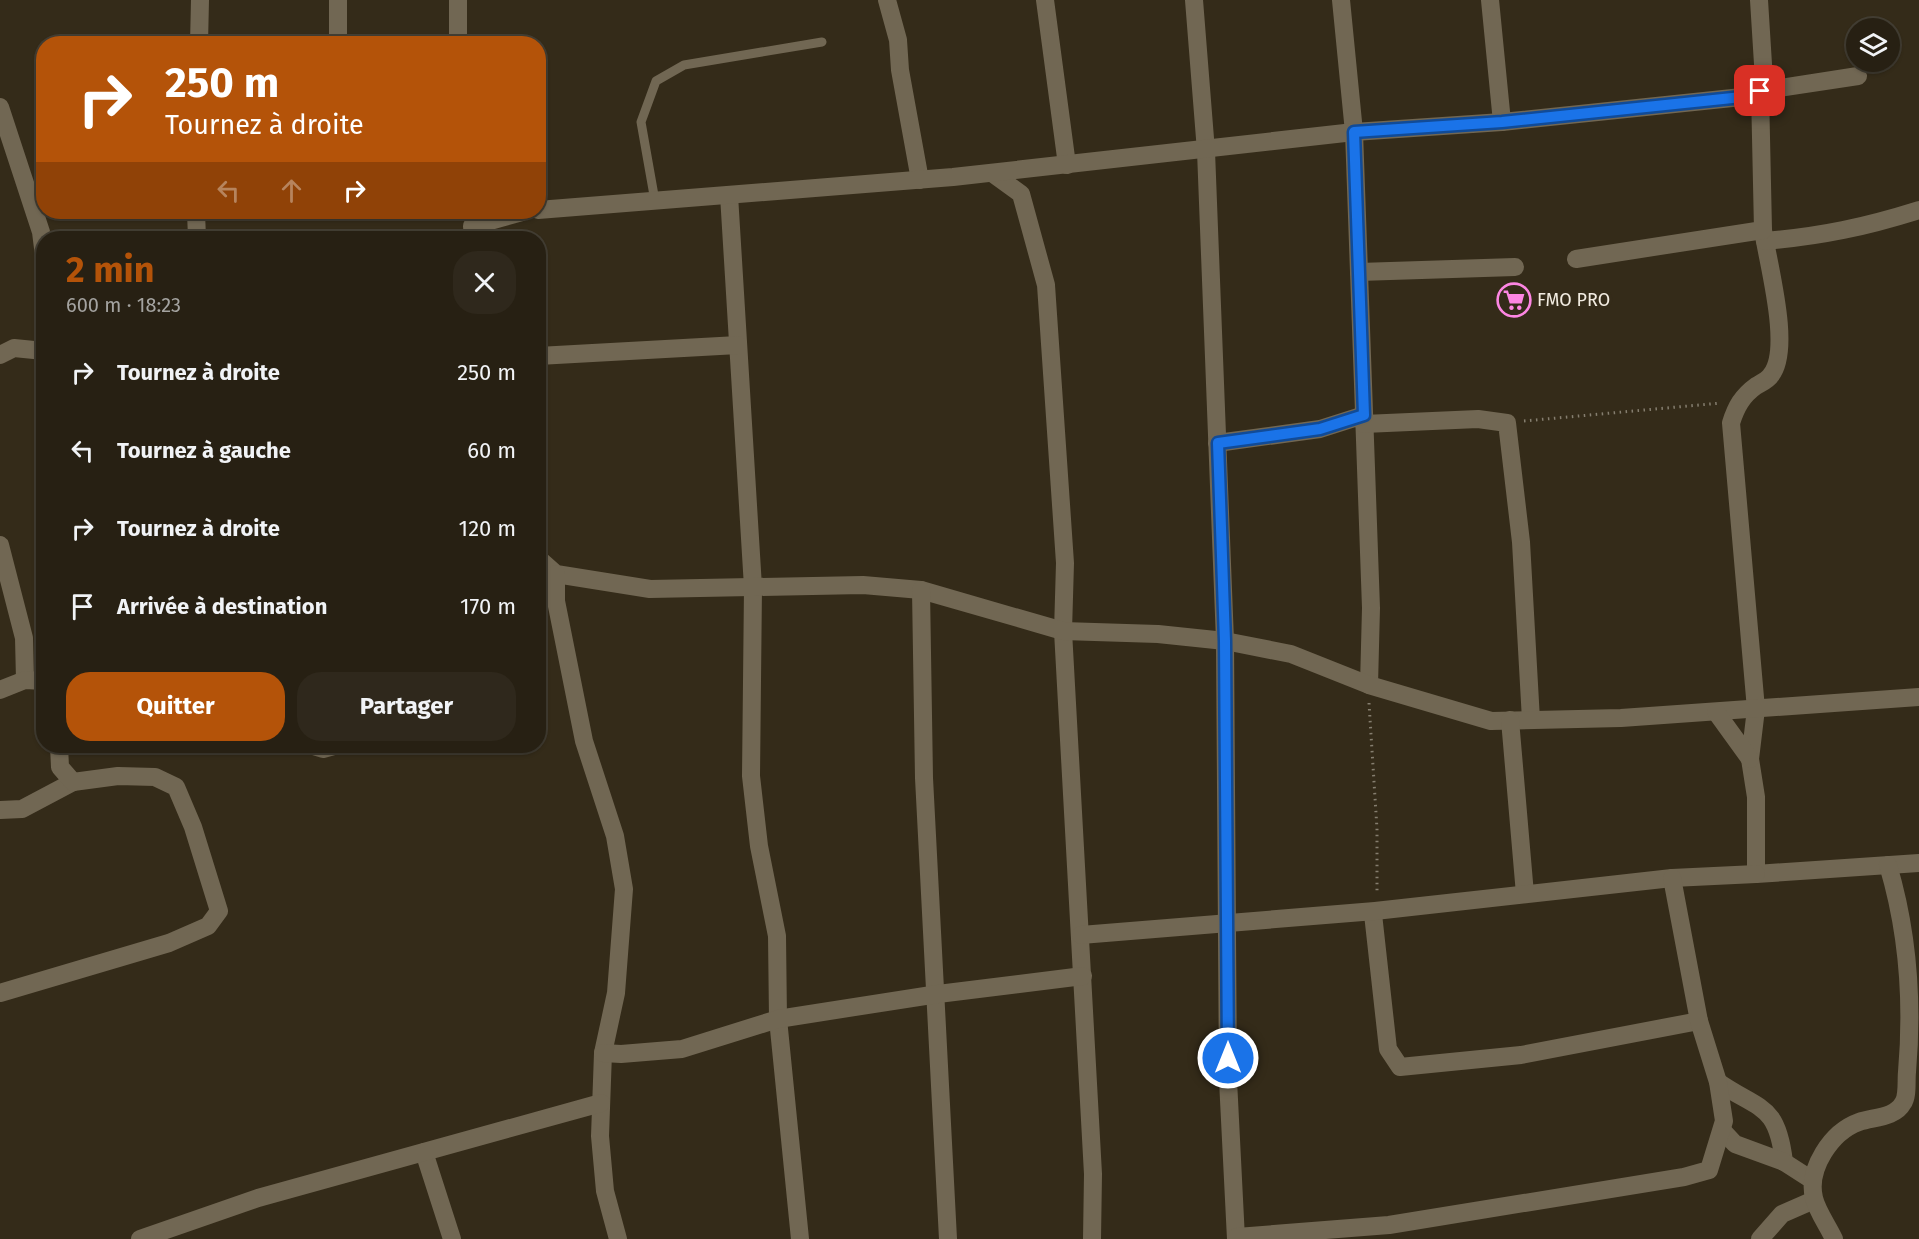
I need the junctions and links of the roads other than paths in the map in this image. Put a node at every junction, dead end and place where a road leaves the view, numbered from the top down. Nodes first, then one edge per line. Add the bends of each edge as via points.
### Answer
1 (200, 0) edge
2 (338, 0) edge
3 (458, 0) edge
4 (887, 0) edge
5 (1046, 0) edge
6 (1194, 0) edge
7 (1341, 0) edge
8 (1490, 0) edge
9 (1759, 0) edge
10 (199, 36) edge
11 (338, 36) edge
12 (458, 36) edge
13 (822, 42) dead end
14 (1857, 76) dead end
15 (1760, 91) junction
16 (0, 107) edge
17 (1502, 122) junction
18 (1354, 132) junction
19 (1206, 151) junction
20 (1067, 165) junction
21 (992, 173) junction
22 (920, 180) junction
23 (729, 195) junction
24 (36, 199) edge
25 (655, 201) junction
26 (546, 209) edge
27 (1919, 210) edge
28 (495, 219) edge
29 (472, 225) edge
30 (1764, 236) junction
31 (1576, 259) dead end
32 (1515, 267) dead end
33 (1359, 272) junction
34 (738, 345) junction
35 (36, 350) edge
36 (0, 355) edge
37 (546, 356) edge
38 (1364, 420) junction
39 (1218, 443) junction
40 (0, 545) edge
41 (546, 565) edge
42 (556, 574) junction
43 (753, 587) junction
44 (921, 590) junction
45 (547, 601) edge
46 (1063, 631) junction
47 (1225, 641) junction
48 (25, 680) junction
49 (36, 681) edge
50 (1369, 686) junction
51 (0, 690) edge
52 (1919, 697) edge
53 (1756, 709) junction
54 (1716, 712) junction
55 (1510, 720) junction
56 (1531, 720) junction
57 (59, 753) edge
58 (1750, 759) junction
59 (73, 782) junction
60 (0, 810) edge
61 (1919, 863) edge
62 (1888, 865) junction
63 (1755, 874) junction
64 (1672, 878) junction
65 (1525, 894) junction
66 (1375, 911) junction
67 (1227, 923) junction
68 (1081, 935) junction
69 (1083, 976) junction
70 (0, 993) edge
71 (938, 993) junction
72 (778, 1019) junction
73 (1699, 1021) junction
74 (603, 1053) junction
75 (1718, 1082) junction
76 (601, 1103) junction
77 (1722, 1130) junction
78 (424, 1152) junction
79 (1784, 1162) junction
80 (1812, 1180) junction
81 (1814, 1200) junction
82 (1237, 1238) edge
83 (140, 1239) edge
84 (452, 1239) edge
85 (618, 1239) edge
86 (800, 1239) edge
87 (948, 1239) edge
88 (1092, 1239) edge
89 (1760, 1239) edge
90 (1834, 1239) edge

1 - 10 street
2 - 11 street
3 - 12 street
4 - 22 street via 898,40
5 - 20 street
6 - 19 street
7 - 18 street
8 - 17 street
9 - 15 street via 1764,64
13 - 25 lane via 684,65 656,81 641,122
14 - 15 street
15 - 17 street via 1742,97
15 - 30 street
16 - 24 street
17 - 18 street
18 - 19 street
18 - 33 street
19 - 20 street
19 - 39 street
20 - 21 street
21 - 22 street
21 - 46 street via 1021,194 1046,285 1065,563
22 - 23 street
23 - 25 street
23 - 34 street
25 - 26 street
27 - 30 street via 1821,236
28 - 29 street
30 - 31 street
30 - 53 street via 1780,336 1779,362 1770,377 1746,393 1731,423
32 - 33 street
33 - 38 street
34 - 37 street
34 - 43 street
35 - 36 street via 14,348
38 - 39 street
38 - 50 street via 1371,608
38 - 56 street via 1478,419 1507,423 1521,542
39 - 47 street
40 - 48 street via 24,638
41 - 42 street
42 - 43 street via 650,589
42 - 45 street
43 - 44 street via 863,585
43 - 72 street via 751,776 759,846 777,936
44 - 46 street
44 - 71 street via 924,778
45 - 74 street via 615,836 624,889 616,993
46 - 47 street
46 - 68 street
47 - 50 street via 1291,654
47 - 67 street
48 - 49 street
48 - 51 street
50 - 55 street via 1491,721
52 - 53 street
53 - 54 street
53 - 58 street
54 - 56 street
54 - 58 street
55 - 56 street
55 - 65 street
57 - 59 street via 60,767
58 - 63 street via 1756,796
59 - 60 street via 22,809
59 - 70 street via 155,777 176,787 219,911 208,926 169,943
61 - 62 street
62 - 63 street
62 - 80 street via 1901,909 1908,973 1910,1043 1905,1102 1897,1111 1859,1122 1836,1135
63 - 64 street
64 - 65 street
64 - 73 street
65 - 66 street
66 - 67 street
66 - 73 street via 1388,1049 1400,1067 1521,1055
67 - 68 street
67 - 82 street via 1228,1080
68 - 69 street
69 - 71 street
69 - 88 street via 1093,1174
71 - 72 street
71 - 87 street
72 - 74 street via 682,1049
72 - 86 street
73 - 75 street
74 - 76 street
75 - 77 street
75 - 79 street via 1756,1102 1775,1122
76 - 78 street
76 - 85 street via 605,1191
77 - 79 street via 1735,1144
77 - 82 street via 1709,1170 1684,1177 1389,1225
78 - 83 street via 258,1198
78 - 84 street
79 - 80 street
80 - 81 street
81 - 89 street via 1782,1214
81 - 90 street

